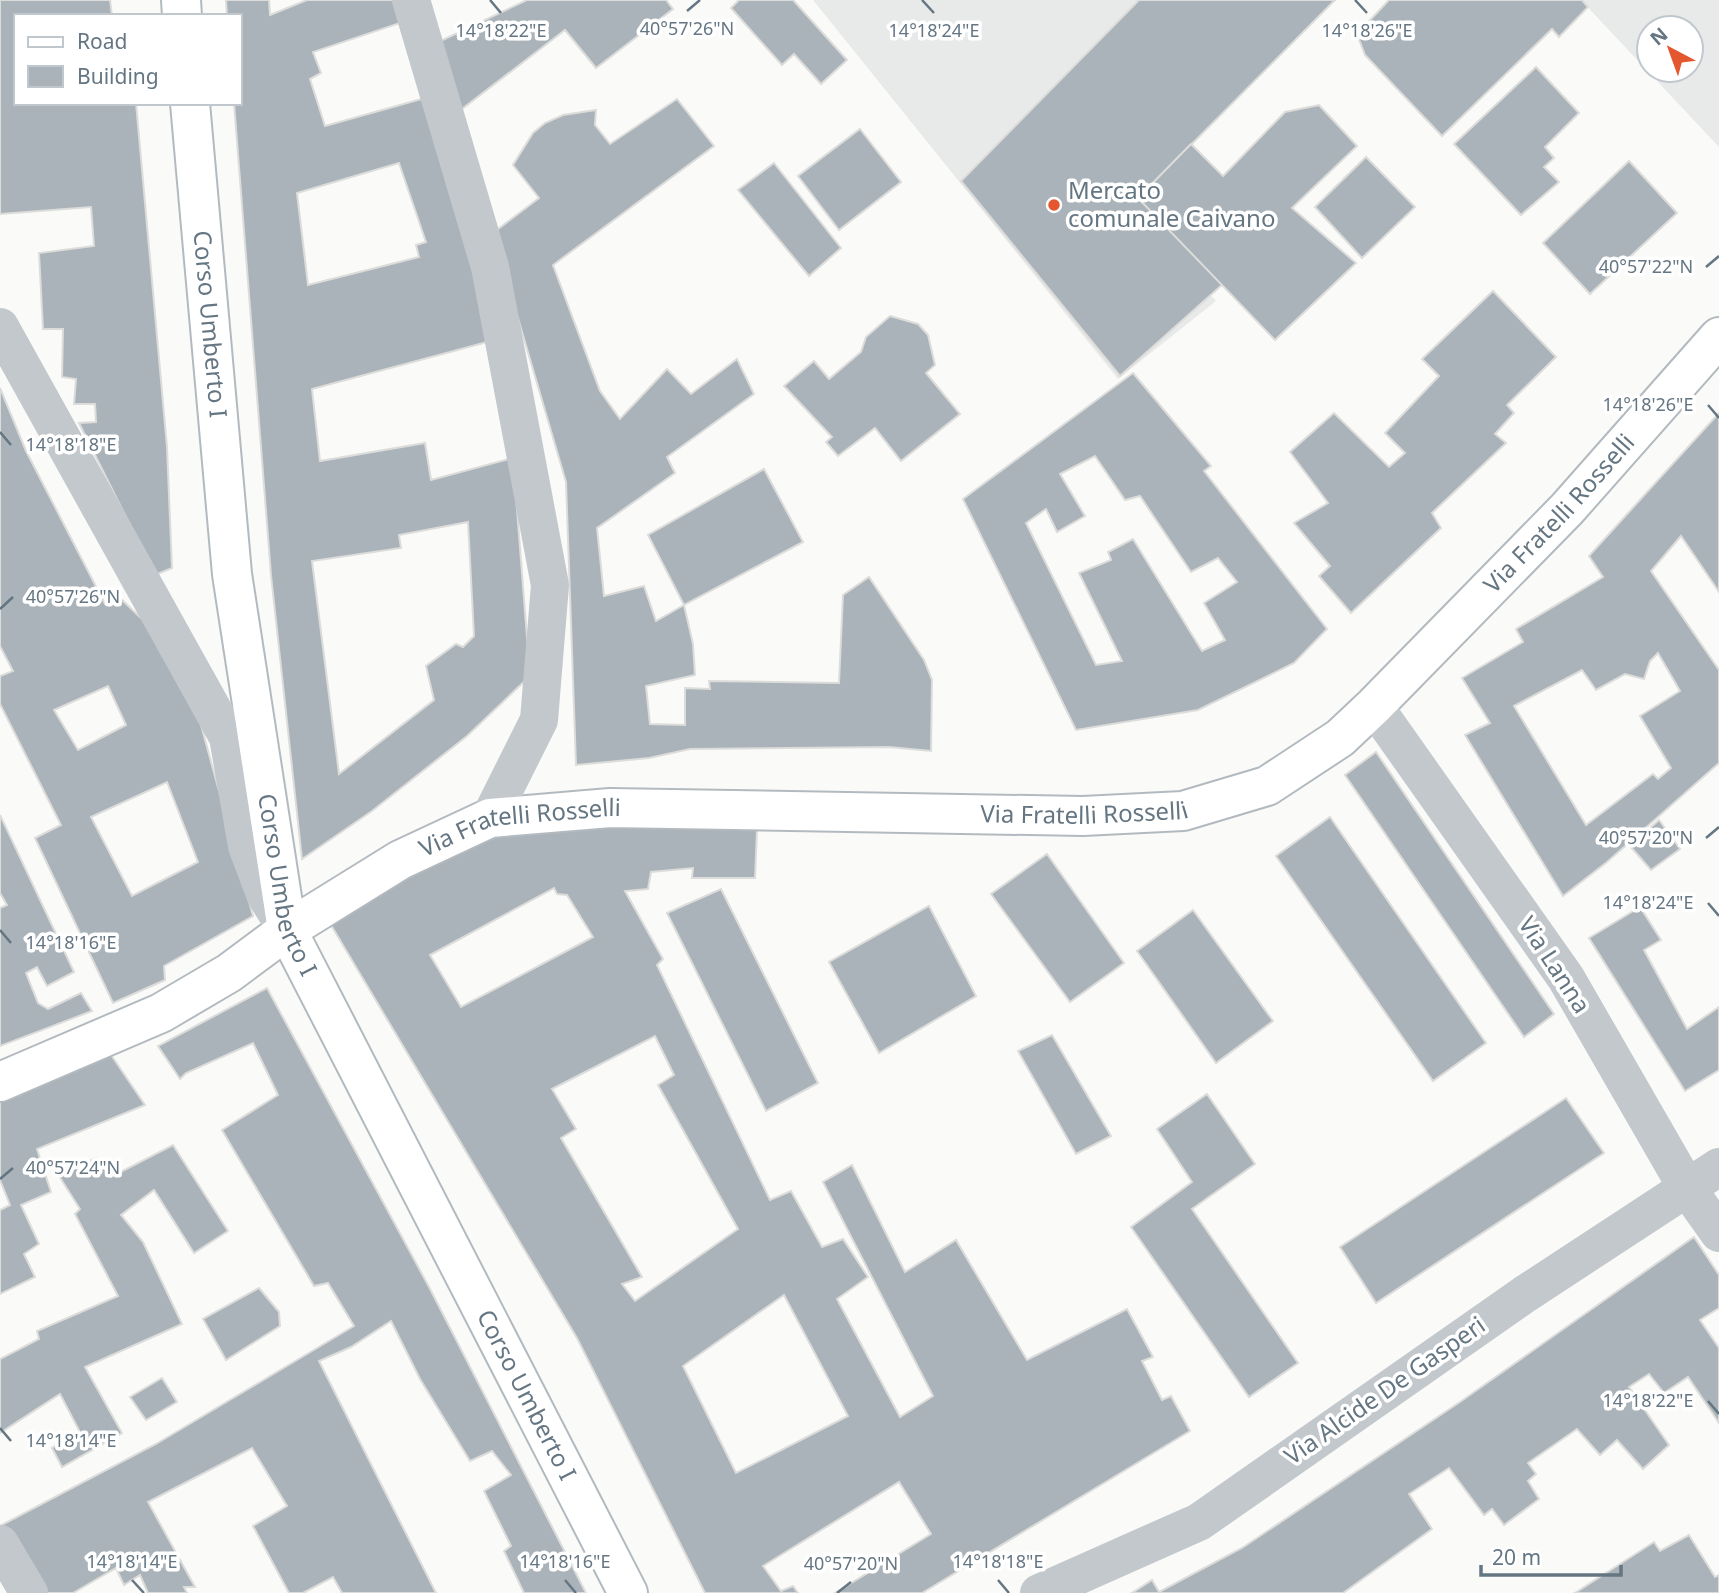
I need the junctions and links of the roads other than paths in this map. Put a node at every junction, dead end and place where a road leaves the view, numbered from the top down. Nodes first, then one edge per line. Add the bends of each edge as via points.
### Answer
1 (411, 0) edge
2 (190, 105) edge
3 (0, 327) edge
4 (1719, 337) edge
5 (1374, 706) junction
6 (490, 818) junction
7 (287, 930) junction
8 (0, 1082) edge
9 (1719, 1167) edge
10 (1687, 1188) junction
11 (1719, 1233) edge
12 (0, 1544) edge
13 (29, 1593) edge
14 (628, 1593) edge
15 (1039, 1593) edge

1 - 6 street via 490,267 550,585 540,720
2 - 7 main road, Corso Umberto I via 233,574
3 - 7 street via 228,737 247,846 265,894
4 - 5 main road, Via Fratelli Rosselli via 1567,509
5 - 6 main road, Via Fratelli Rosselli via 1340,738 1267,786 1183,811 918,816 610,808
5 - 10 street, Via Lanna via 1566,978
6 - 7 main road, Via Fratelli Rosselli via 400,860
7 - 8 main road, Via Fratelli Rosselli via 229,973 161,1013
7 - 14 main road, Corso Umberto I
9 - 10 street, Via Alcide De Gasperi
10 - 11 street, Via Lanna
10 - 15 street, Via Alcide De Gasperi via 1525,1294 1199,1522
12 - 13 street

